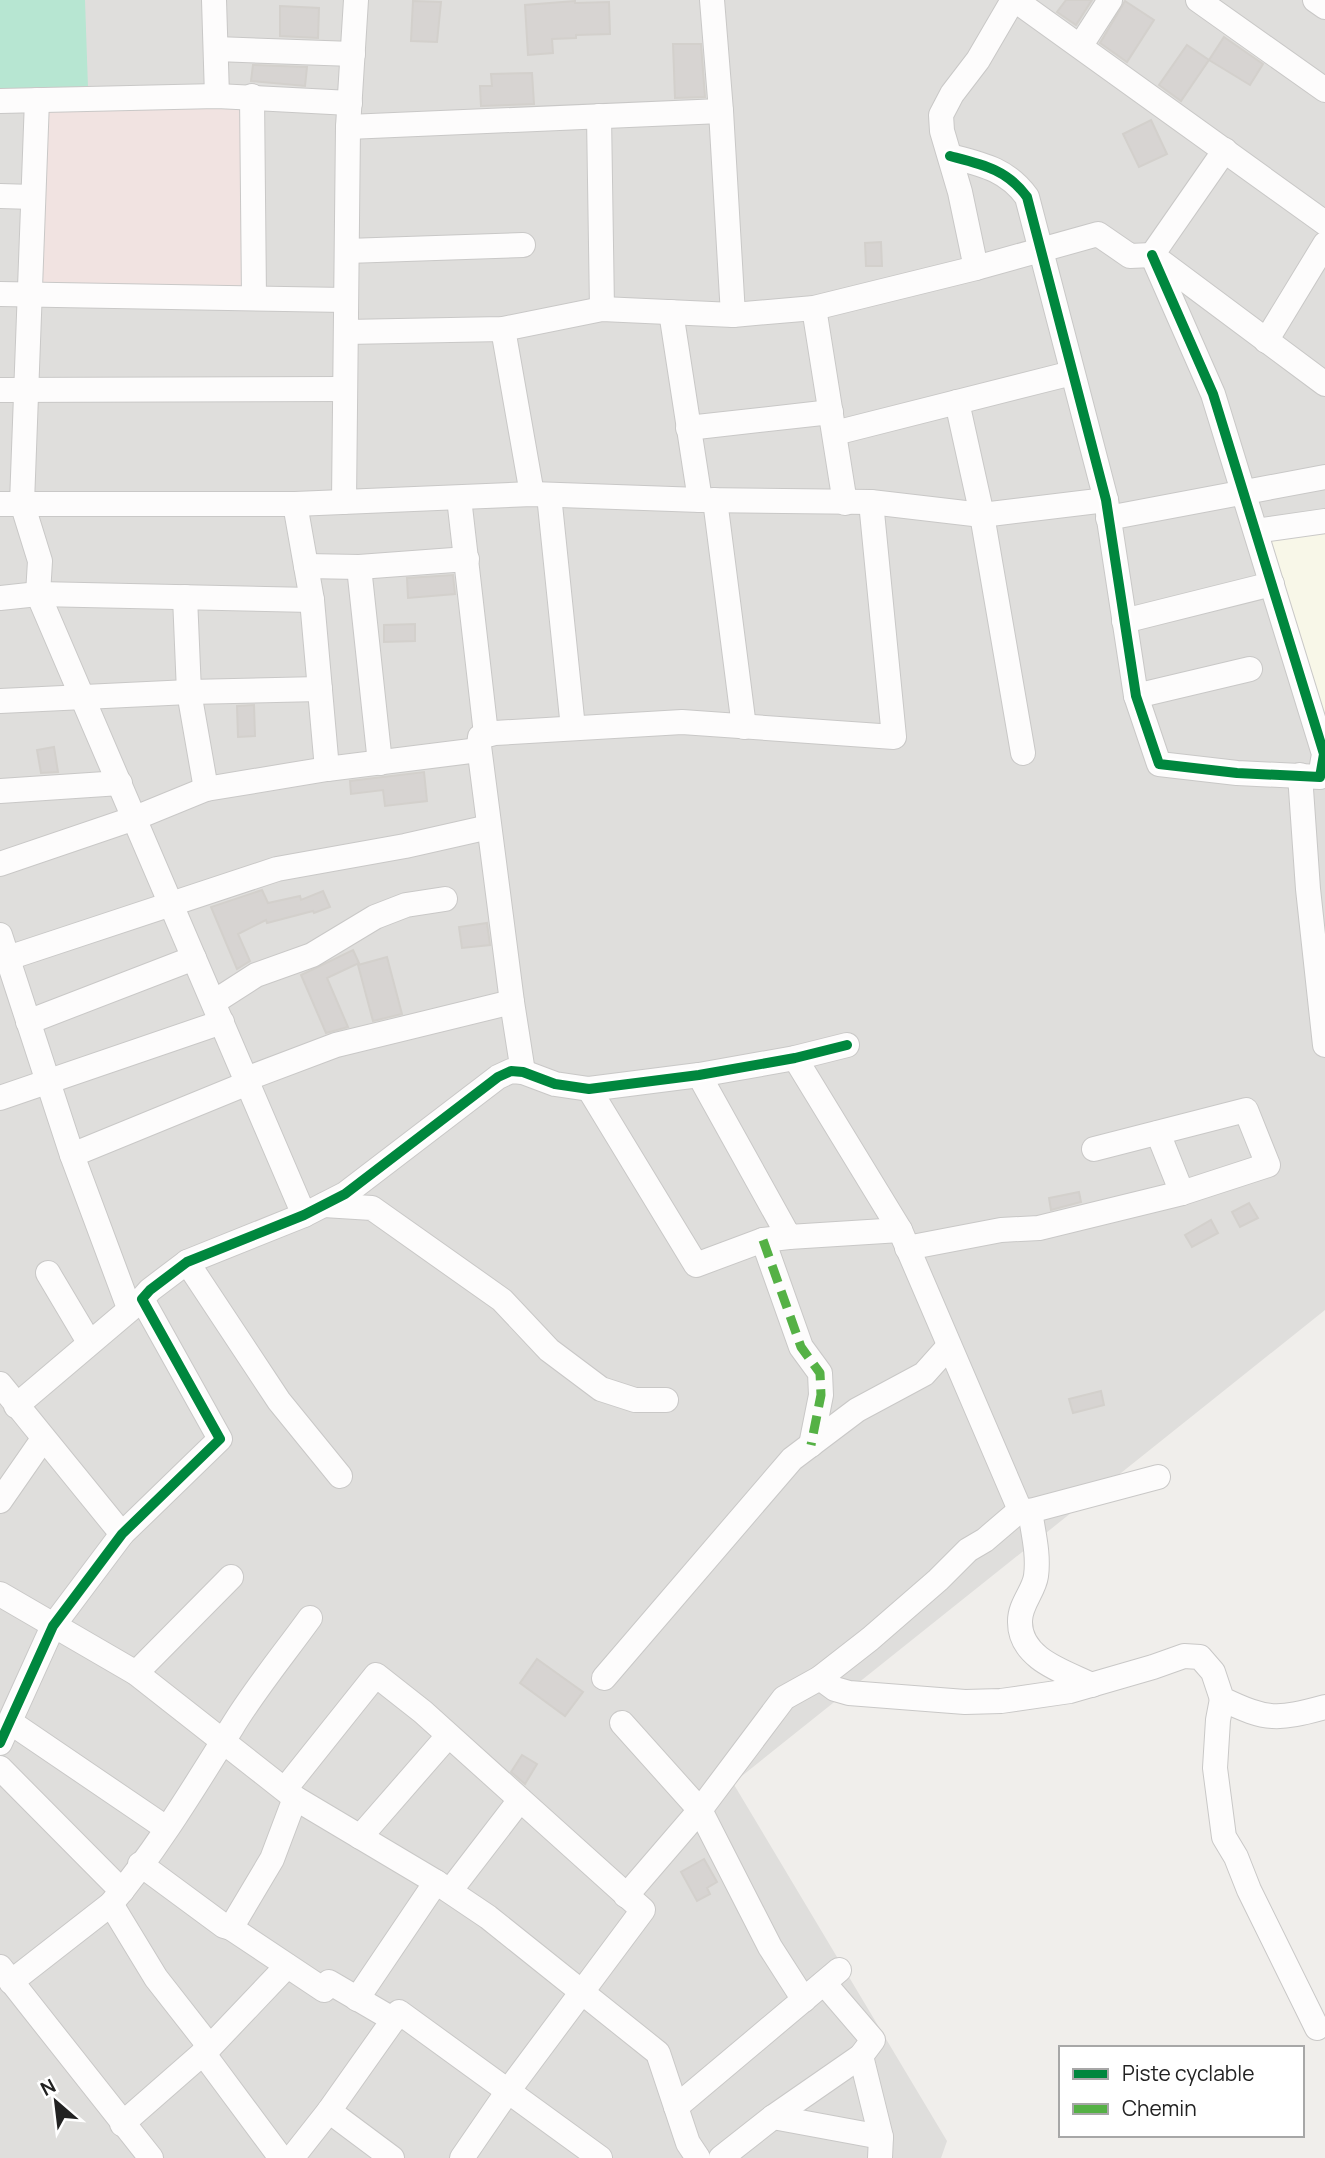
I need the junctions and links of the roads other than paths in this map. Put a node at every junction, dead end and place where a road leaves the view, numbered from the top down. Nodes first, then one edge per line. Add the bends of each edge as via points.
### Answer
1 (214, 0) edge
2 (356, 0) edge
3 (712, 0) edge
4 (1014, 0) edge
5 (1110, 0) edge
6 (1198, 0) edge
7 (1315, 0) edge
8 (1325, 7) edge
9 (1081, 45) junction
10 (216, 49) junction
11 (353, 54) junction
12 (1325, 90) edge
13 (217, 96) junction
14 (252, 96) junction
15 (37, 100) junction
16 (0, 101) edge
17 (721, 111) junction
18 (349, 115) junction
19 (599, 116) junction
20 (1225, 150) junction
21 (950, 156) junction
22 (0, 196) edge
23 (33, 197) junction
24 (1325, 223) edge
25 (1325, 244) edge
26 (523, 245) dead end
27 (347, 251) junction
28 (1039, 251) junction
29 (1152, 256) junction
30 (976, 268) junction
31 (0, 295) edge
32 (30, 295) junction
33 (254, 298) junction
34 (346, 300) junction
35 (814, 308) junction
36 (602, 309) junction
37 (671, 312) junction
38 (733, 315) junction
39 (503, 328) junction
40 (346, 332) junction
41 (1266, 341) junction
42 (1072, 373) junction
43 (1325, 384) edge
44 (345, 389) junction
45 (0, 390) edge
46 (26, 390) junction
47 (957, 402) junction
48 (833, 423) junction
49 (688, 428) junction
50 (1325, 477) edge
51 (1243, 492) junction
52 (540, 494) junction
53 (460, 498) junction
54 (707, 500) junction
55 (344, 502) junction
56 (845, 502) junction
57 (871, 502) junction
58 (11, 503) edge
59 (295, 504) junction
60 (1107, 509) junction
61 (982, 515) junction
62 (1325, 521) edge
63 (1255, 531) junction
64 (467, 559) junction
65 (306, 566) junction
66 (359, 567) junction
67 (1272, 584) junction
68 (38, 594) junction
69 (184, 597) junction
70 (0, 598) edge
71 (312, 600) junction
72 (1124, 621) junction
73 (1250, 669) dead end
74 (320, 690) junction
75 (189, 692) junction
76 (1136, 696) junction
77 (83, 697) junction
78 (0, 701) edge
79 (744, 727) junction
80 (573, 728) junction
81 (483, 742) junction
82 (1023, 753) dead end
83 (1324, 754) edge
84 (380, 763) junction
85 (327, 769) junction
86 (120, 783) junction
87 (1301, 784) junction
88 (206, 789) junction
89 (0, 791) edge
90 (1325, 801) edge
91 (135, 818) junction
92 (489, 827) junction
93 (0, 864) edge
94 (1316, 893) edge
95 (444, 900) dead end
96 (172, 904) junction
97 (4, 946) edge
98 (194, 958) junction
99 (512, 1002) junction
100 (218, 1012) junction
101 (29, 1022) junction
102 (846, 1045) dead end
103 (1325, 1045) edge
104 (795, 1058) junction
105 (523, 1072) junction
106 (699, 1074) junction
107 (247, 1081) junction
108 (48, 1083) junction
109 (589, 1089) junction
110 (0, 1098) edge
111 (1158, 1133) junction
112 (1094, 1149) dead end
113 (72, 1155) junction
114 (1182, 1193) junction
115 (314, 1210) junction
116 (789, 1237) junction
117 (903, 1239) junction
118 (763, 1240) junction
119 (187, 1262) junction
120 (48, 1273) dead end
121 (136, 1304) junction
122 (89, 1342) junction
123 (949, 1346) junction
124 (6, 1398) edge
125 (666, 1400) dead end
126 (43, 1439) junction
127 (811, 1445) junction
128 (340, 1476) dead end
129 (1158, 1477) dead end
130 (0, 1501) edge
131 (1025, 1510) junction
132 (122, 1534) junction
133 (231, 1577) dead end
134 (0, 1594) edge
135 (310, 1618) dead end
136 (53, 1626) junction
137 (136, 1673) junction
138 (604, 1678) dead end
139 (820, 1678) junction
140 (1093, 1685) junction
141 (1222, 1699) junction
142 (1325, 1707) edge
143 (622, 1723) dead end
144 (5, 1732) edge
145 (448, 1736) junction
146 (225, 1740) junction
147 (0, 1768) edge
148 (290, 1793) junction
149 (520, 1800) junction
150 (700, 1810) junction
151 (166, 1828) junction
152 (360, 1837) junction
153 (141, 1864) junction
154 (443, 1886) junction
155 (626, 1896) junction
156 (117, 1898) junction
157 (231, 1928) junction
158 (287, 1966) junction
159 (6, 1975) edge
160 (581, 1992) junction
161 (357, 1998) junction
162 (804, 2000) junction
163 (394, 2020) junction
164 (1317, 2028) dead end
165 (206, 2050) junction
166 (861, 2056) junction
167 (508, 2091) junction
168 (676, 2107) junction
169 (328, 2111) junction
170 (773, 2117) junction
171 (122, 2124) junction
172 (881, 2148) edge
173 (151, 2158) edge
174 (281, 2158) edge
175 (292, 2158) edge
176 (392, 2158) edge
177 (462, 2158) edge
178 (600, 2158) edge
179 (698, 2158) edge
180 (721, 2158) edge

1 - 10 street
2 - 11 street
3 - 17 street
4 - 9 street
4 - 21 street via 941,115
5 - 9 street
6 - 12 street
7 - 8 street
9 - 20 street
10 - 11 street
10 - 13 street
11 - 18 street
13 - 14 street
13 - 15 street
14 - 18 street
14 - 33 street
15 - 16 street
15 - 23 street
17 - 19 street
17 - 38 street
18 - 19 street
18 - 27 street
19 - 36 street
20 - 24 street
20 - 29 street
21 - 28 street via 983,164 1016,183 1027,197
21 - 30 street
22 - 23 street
23 - 32 street
25 - 41 street
26 - 27 street
27 - 34 street
28 - 29 street via 1098,234 1130,256
28 - 30 street
28 - 42 street
29 - 41 street
29 - 51 street via 1213,394
30 - 35 street
31 - 32 street
32 - 33 street
32 - 46 street
33 - 34 street
34 - 40 street
35 - 38 street
35 - 48 street
36 - 37 street
36 - 39 street
37 - 38 street
37 - 49 street
39 - 40 street
39 - 52 street
40 - 44 street
41 - 43 street
42 - 47 street
42 - 60 street
44 - 46 street
44 - 55 street
45 - 46 street
46 - 58 street
47 - 48 street
47 - 61 street
48 - 49 street
48 - 56 street
49 - 54 street
50 - 51 street
51 - 60 street
51 - 63 street
52 - 53 street
52 - 54 street
52 - 80 street
53 - 55 street
53 - 64 street
54 - 56 street
54 - 79 street
55 - 59 street
56 - 57 street
57 - 61 street
57 - 79 street via 894,737
58 - 59 street
58 - 68 street via 40,561
59 - 65 street
60 - 61 street
60 - 72 street
61 - 82 street
62 - 63 street
63 - 67 street
64 - 66 street
64 - 81 street
65 - 66 street
65 - 71 street
66 - 84 street
67 - 72 street
67 - 83 street
68 - 69 street
68 - 70 street
68 - 77 street
69 - 71 street
69 - 75 street
71 - 74 street
72 - 76 street
73 - 76 street
74 - 75 street
74 - 85 street
75 - 77 street
75 - 88 street
76 - 87 street via 1159,764
77 - 78 street
77 - 86 street
79 - 80 street via 682,722
80 - 81 street
81 - 84 street
81 - 92 street
83 - 87 street via 1320,777
84 - 85 street
85 - 88 street
86 - 89 street
86 - 91 street
87 - 90 street
87 - 94 street
88 - 91 street
91 - 93 street
91 - 96 street
92 - 96 street via 277,869
92 - 99 street
94 - 103 street
95 - 100 street via 406,905 312,955 256,975
96 - 97 street
96 - 98 street
97 - 101 street
98 - 100 street
98 - 101 street
99 - 105 street
99 - 107 street via 336,1045
100 - 107 street
100 - 108 street
101 - 108 street
102 - 104 street
104 - 106 street
104 - 117 street
105 - 109 street via 555,1084
105 - 115 street via 498,1077 345,1194
106 - 109 street
106 - 116 street
107 - 113 street
107 - 115 street
108 - 110 street
108 - 113 street
109 - 118 street via 696,1265
111 - 112 street
111 - 114 street
111 - 114 street via 1245,1110 1268,1165
113 - 121 street
114 - 117 street via 1039,1228
115 - 119 street
115 - 125 street via 373,1208 502,1300 549,1350 601,1389 635,1400
116 - 117 street
116 - 118 street
117 - 123 street
118 - 127 street via 801,1347 820,1373 821,1395
119 - 121 street
119 - 128 street via 279,1401
120 - 122 street
121 - 122 street
121 - 132 street via 220,1438
122 - 124 street
123 - 127 street via 924,1374 857,1410
123 - 131 street
124 - 126 street
126 - 130 street
126 - 132 street
127 - 138 street via 792,1459
129 - 131 street
131 - 139 street via 968,1550
131 - 140 street via 1037,1555 1036,1578 1020,1623 1026,1645 1037,1658
132 - 136 street
133 - 137 street
134 - 136 street
135 - 146 street
136 - 137 street
136 - 144 street
137 - 146 street
139 - 140 street via 849,1693 965,1702 1001,1702
139 - 150 street via 784,1698
140 - 141 street via 1184,1656 1200,1657 1213,1672
141 - 142 street via 1254,1714 1286,1717
141 - 164 street via 1215,1768 1224,1837
143 - 150 street
144 - 151 street
145 - 148 street via 376,1675
145 - 149 street
145 - 152 street
146 - 148 street
146 - 151 street
147 - 156 street
148 - 152 street
148 - 157 street via 272,1859
149 - 154 street
149 - 155 street
150 - 155 street
150 - 162 street via 770,1947
151 - 153 street
152 - 154 street
153 - 156 street
153 - 157 street
154 - 160 street
154 - 161 street
155 - 160 street via 643,1910
156 - 159 street
156 - 165 street via 156,1978
157 - 158 street
158 - 161 street via 324,1990 329,1982
158 - 165 street
159 - 171 street
160 - 167 street
160 - 168 street via 658,2053
161 - 163 street
162 - 166 street via 832,1977 873,2040
162 - 168 street
163 - 167 street via 399,2012
163 - 169 street
165 - 171 street
165 - 174 street
166 - 170 street
166 - 172 street
167 - 177 street
167 - 178 street
168 - 179 street
169 - 175 street
169 - 176 street
170 - 172 street
170 - 180 street
171 - 173 street

